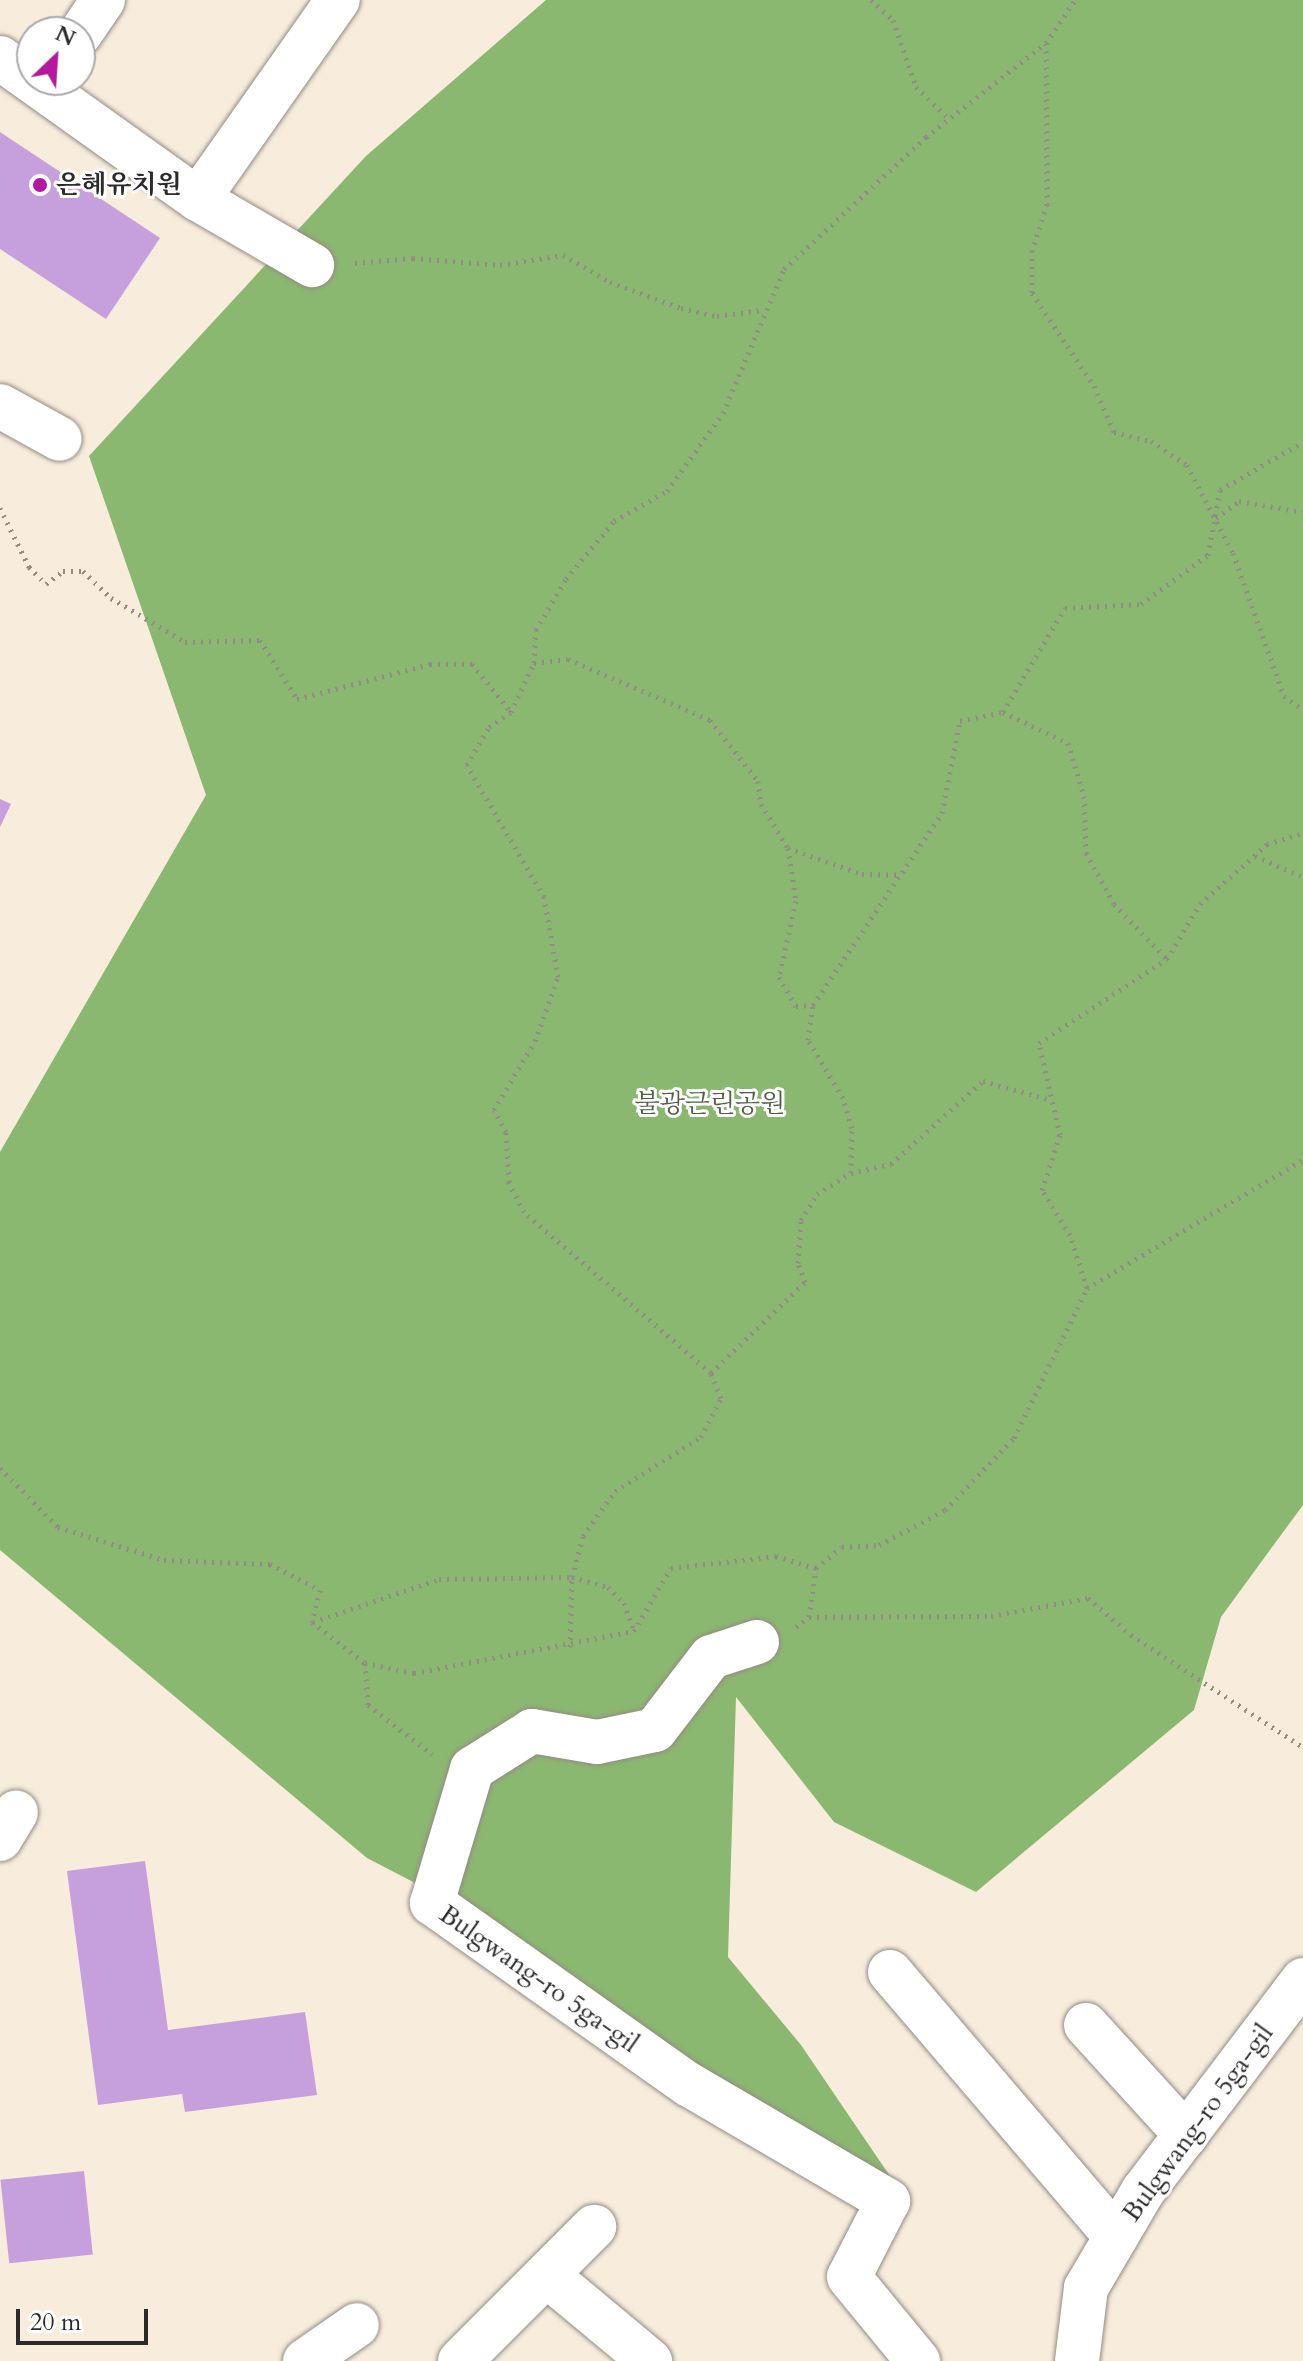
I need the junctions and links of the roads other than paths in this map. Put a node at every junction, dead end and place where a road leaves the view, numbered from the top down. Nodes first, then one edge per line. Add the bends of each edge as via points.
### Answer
1 (338, 0) edge
2 (62, 96) edge
3 (198, 199) junction
4 (312, 265) road end
5 (0, 406) edge
6 (60, 439) dead end
7 (757, 1642) dead end
8 (890, 1972) dead end
9 (1303, 1980) edge
10 (1086, 2025) dead end
11 (1186, 2135) junction
12 (594, 2227) dead end
13 (1116, 2237) junction
14 (548, 2276) junction
15 (357, 2325) dead end
16 (305, 2361) edge
17 (460, 2361) edge
18 (650, 2361) edge
19 (918, 2361) edge
20 (1077, 2361) edge

1 - 3 street
2 - 3 street
3 - 4 street
5 - 6 street
7 - 19 street, Bulgwang-ro 5ga-gil via 711,1657 655,1730 597,1742 532,1731 472,1769 432,1903 688,2084 888,2201 849,2277
8 - 13 street
9 - 11 street, Bulgwang-ro 5ga-gil
10 - 11 street
11 - 13 street, Bulgwang-ro 5ga-gil
12 - 14 street
13 - 20 street, Bulgwang-ro 5ga-gil via 1086,2288
14 - 17 street
14 - 18 street
15 - 16 street

